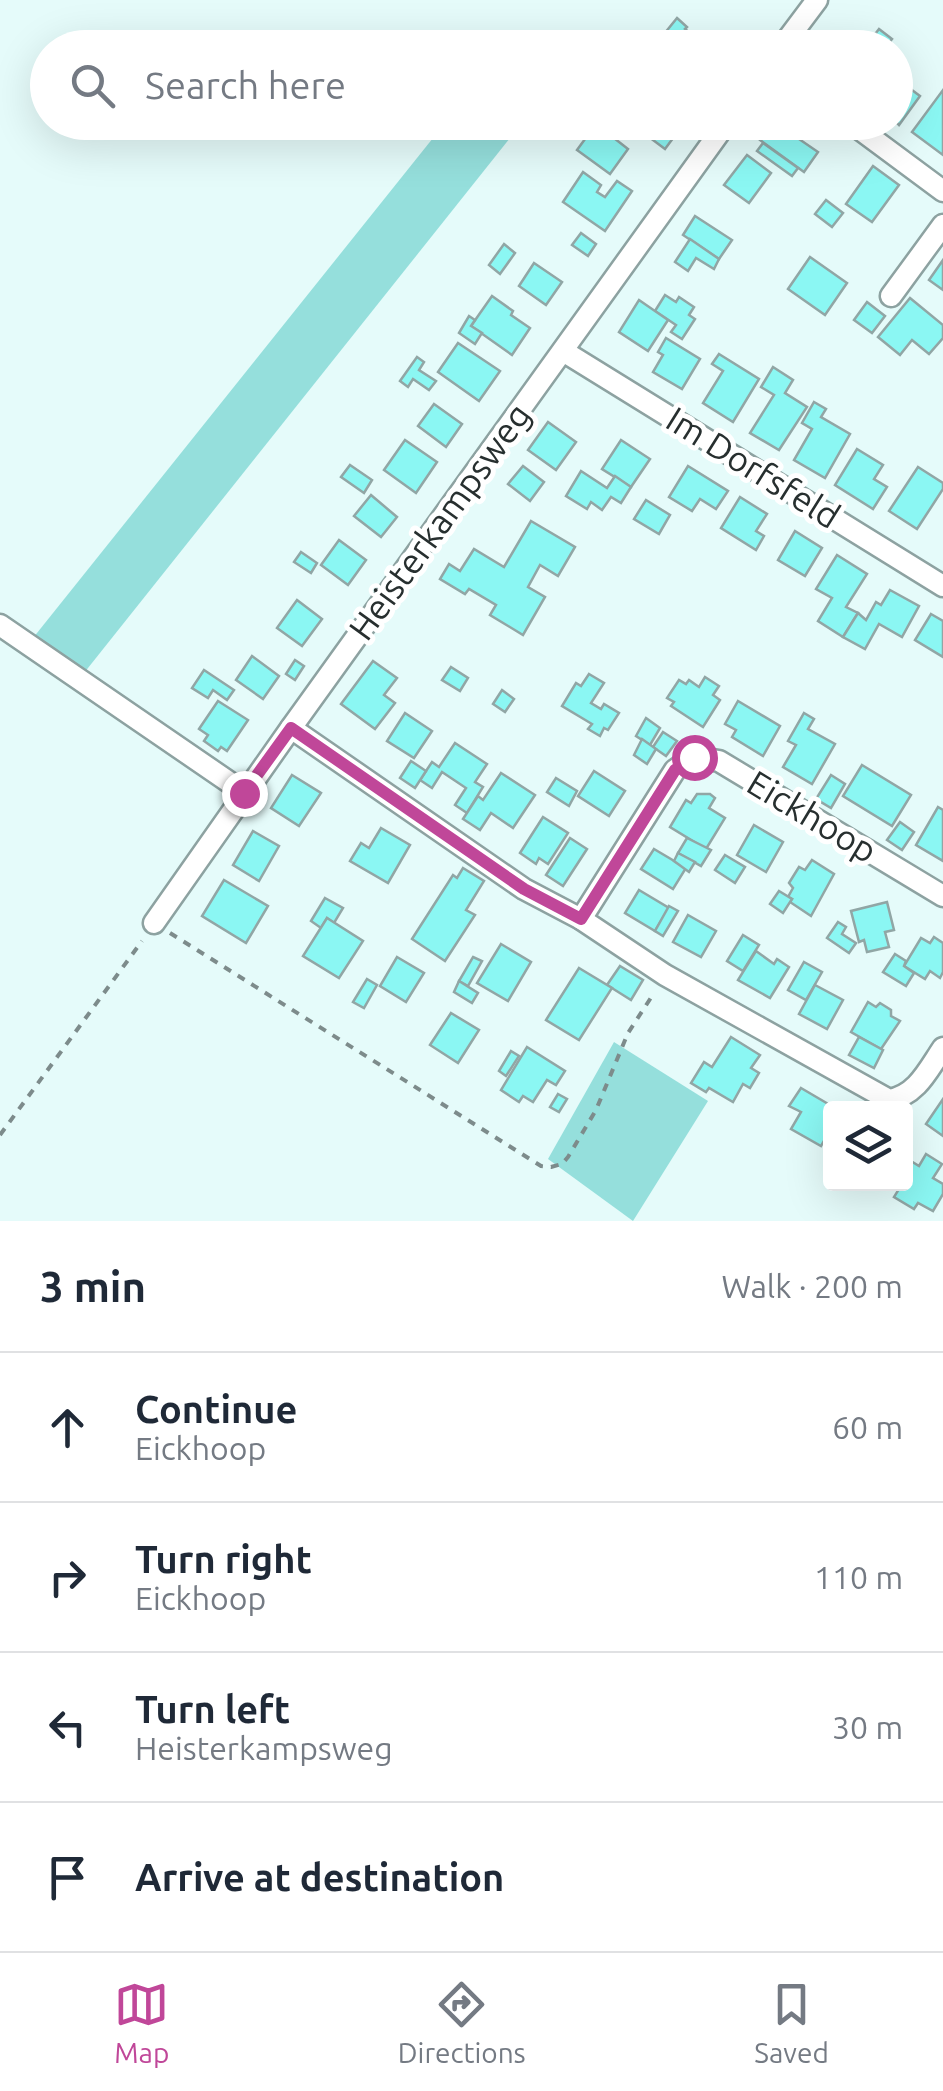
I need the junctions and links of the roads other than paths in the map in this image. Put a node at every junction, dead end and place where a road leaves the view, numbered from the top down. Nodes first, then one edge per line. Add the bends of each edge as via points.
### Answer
1 (816, 0) edge
2 (794, 30) edge
3 (714, 140) edge
4 (874, 140) edge
5 (943, 191) edge
6 (943, 225) edge
7 (892, 296) dead end
8 (563, 351) junction
9 (943, 586) edge
10 (0, 625) edge
11 (291, 728) junction
12 (244, 793) junction
13 (943, 896) edge
14 (581, 919) junction
15 (154, 923) road end
16 (943, 1048) edge

1 - 2 street
3 - 8 street, Heisterkampsweg
4 - 5 street
6 - 7 street
8 - 9 street, Im Dorfsfeld
8 - 11 street, Heisterkampsweg
10 - 12 street
11 - 12 street, Heisterkampsweg
11 - 14 street via 524,889
12 - 15 street, Heisterkampsweg
13 - 14 street, Eickhoop via 719,761 694,757 675,770
14 - 16 street via 666,975 888,1100 916,1087

